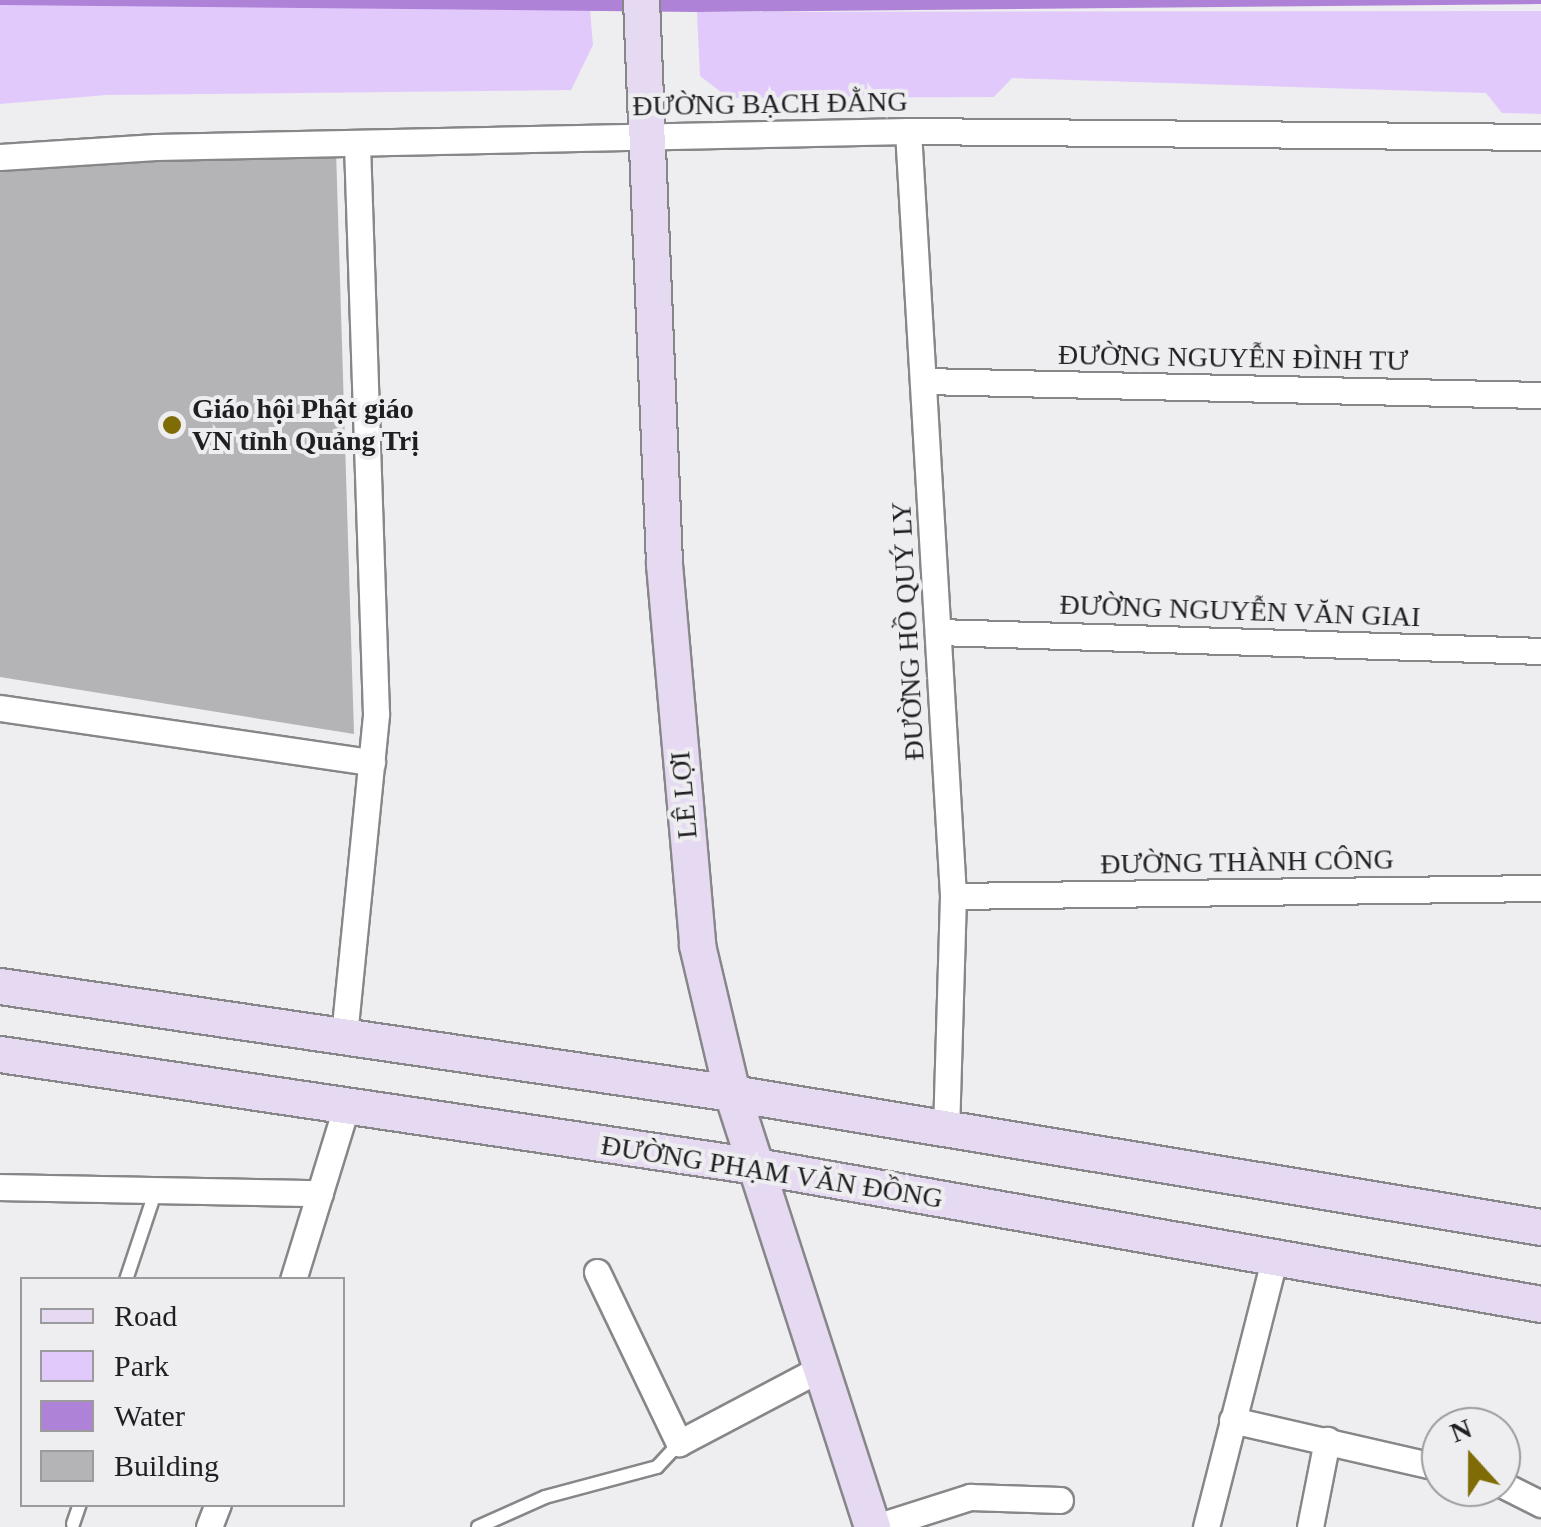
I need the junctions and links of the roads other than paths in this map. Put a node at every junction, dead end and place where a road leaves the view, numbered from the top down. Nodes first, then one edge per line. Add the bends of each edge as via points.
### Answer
1 (642, 0) edge
2 (908, 131) junction
3 (645, 137) junction
4 (1541, 137) edge
5 (358, 142) junction
6 (0, 157) edge
7 (923, 380) junction
8 (1541, 396) edge
9 (938, 632) junction
10 (1541, 651) edge
11 (0, 708) edge
12 (372, 762) junction
13 (1541, 888) edge
14 (953, 896) junction
15 (0, 986) edge
16 (344, 1036) junction
17 (0, 1054) edge
18 (732, 1092) junction
19 (346, 1108) junction
20 (946, 1128) junction
21 (756, 1166) junction
22 (0, 1187) edge
23 (154, 1193) junction
24 (320, 1194) junction
25 (1541, 1227) edge
26 (1275, 1257) junction
27 (596, 1272) dead end
28 (127, 1277) edge
29 (294, 1277) edge
30 (1541, 1304) edge
31 (821, 1368) junction
32 (1232, 1420) junction
33 (1327, 1440) junction
34 (679, 1443) junction
35 (1421, 1463) edge
36 (1060, 1500) dead end
37 (79, 1507) edge
38 (73, 1524) dead end
39 (478, 1527) edge
40 (874, 1527) edge
41 (1206, 1527) edge
42 (1310, 1527) edge

1 - 3 main road, LÊ LỢI
2 - 3 street, ĐƯỜNG BẠCH ĐẰNG
2 - 4 street, ĐƯỜNG BẠCH ĐẰNG
2 - 7 street, ĐƯỜNG HỒ QUÝ LY
3 - 5 street, ĐƯỜNG BẠCH ĐẰNG
3 - 18 main road, LÊ LỢI via 664,564 697,945
5 - 6 street, ĐƯỜNG BẠCH ĐẰNG
5 - 12 street
7 - 8 street, ĐƯỜNG NGUYỄN ĐÌNH TƯ
7 - 9 street, ĐƯỜNG HỒ QUÝ LY
9 - 10 street, ĐƯỜNG NGUYỄN VĂN GIAI
9 - 14 street, ĐƯỜNG HỒ QUÝ LY
11 - 12 street
12 - 16 street
13 - 14 street, ĐƯỜNG THÀNH CÔNG
14 - 20 street, ĐƯỜNG HỒ QUÝ LY
15 - 16 main road
16 - 18 main road
17 - 19 main road, ĐƯỜNG PHẠM VĂN ĐỒNG
18 - 20 main road
18 - 21 main road, LÊ LỢI
19 - 21 main road, ĐƯỜNG PHẠM VĂN ĐỒNG
19 - 24 street
20 - 25 main road
21 - 26 main road, ĐƯỜNG PHẠM VĂN ĐỒNG
21 - 31 main road, LÊ LỢI
22 - 23 street
23 - 24 street
23 - 28 lane
24 - 29 street
26 - 30 main road, ĐƯỜNG PHẠM VĂN ĐỒNG
26 - 32 street
27 - 34 street
31 - 34 street
31 - 40 main road, LÊ LỢI
32 - 33 street
32 - 41 street
33 - 35 street
33 - 42 street
34 - 39 lane via 657,1467 545,1497
36 - 40 street via 970,1496
37 - 38 lane

